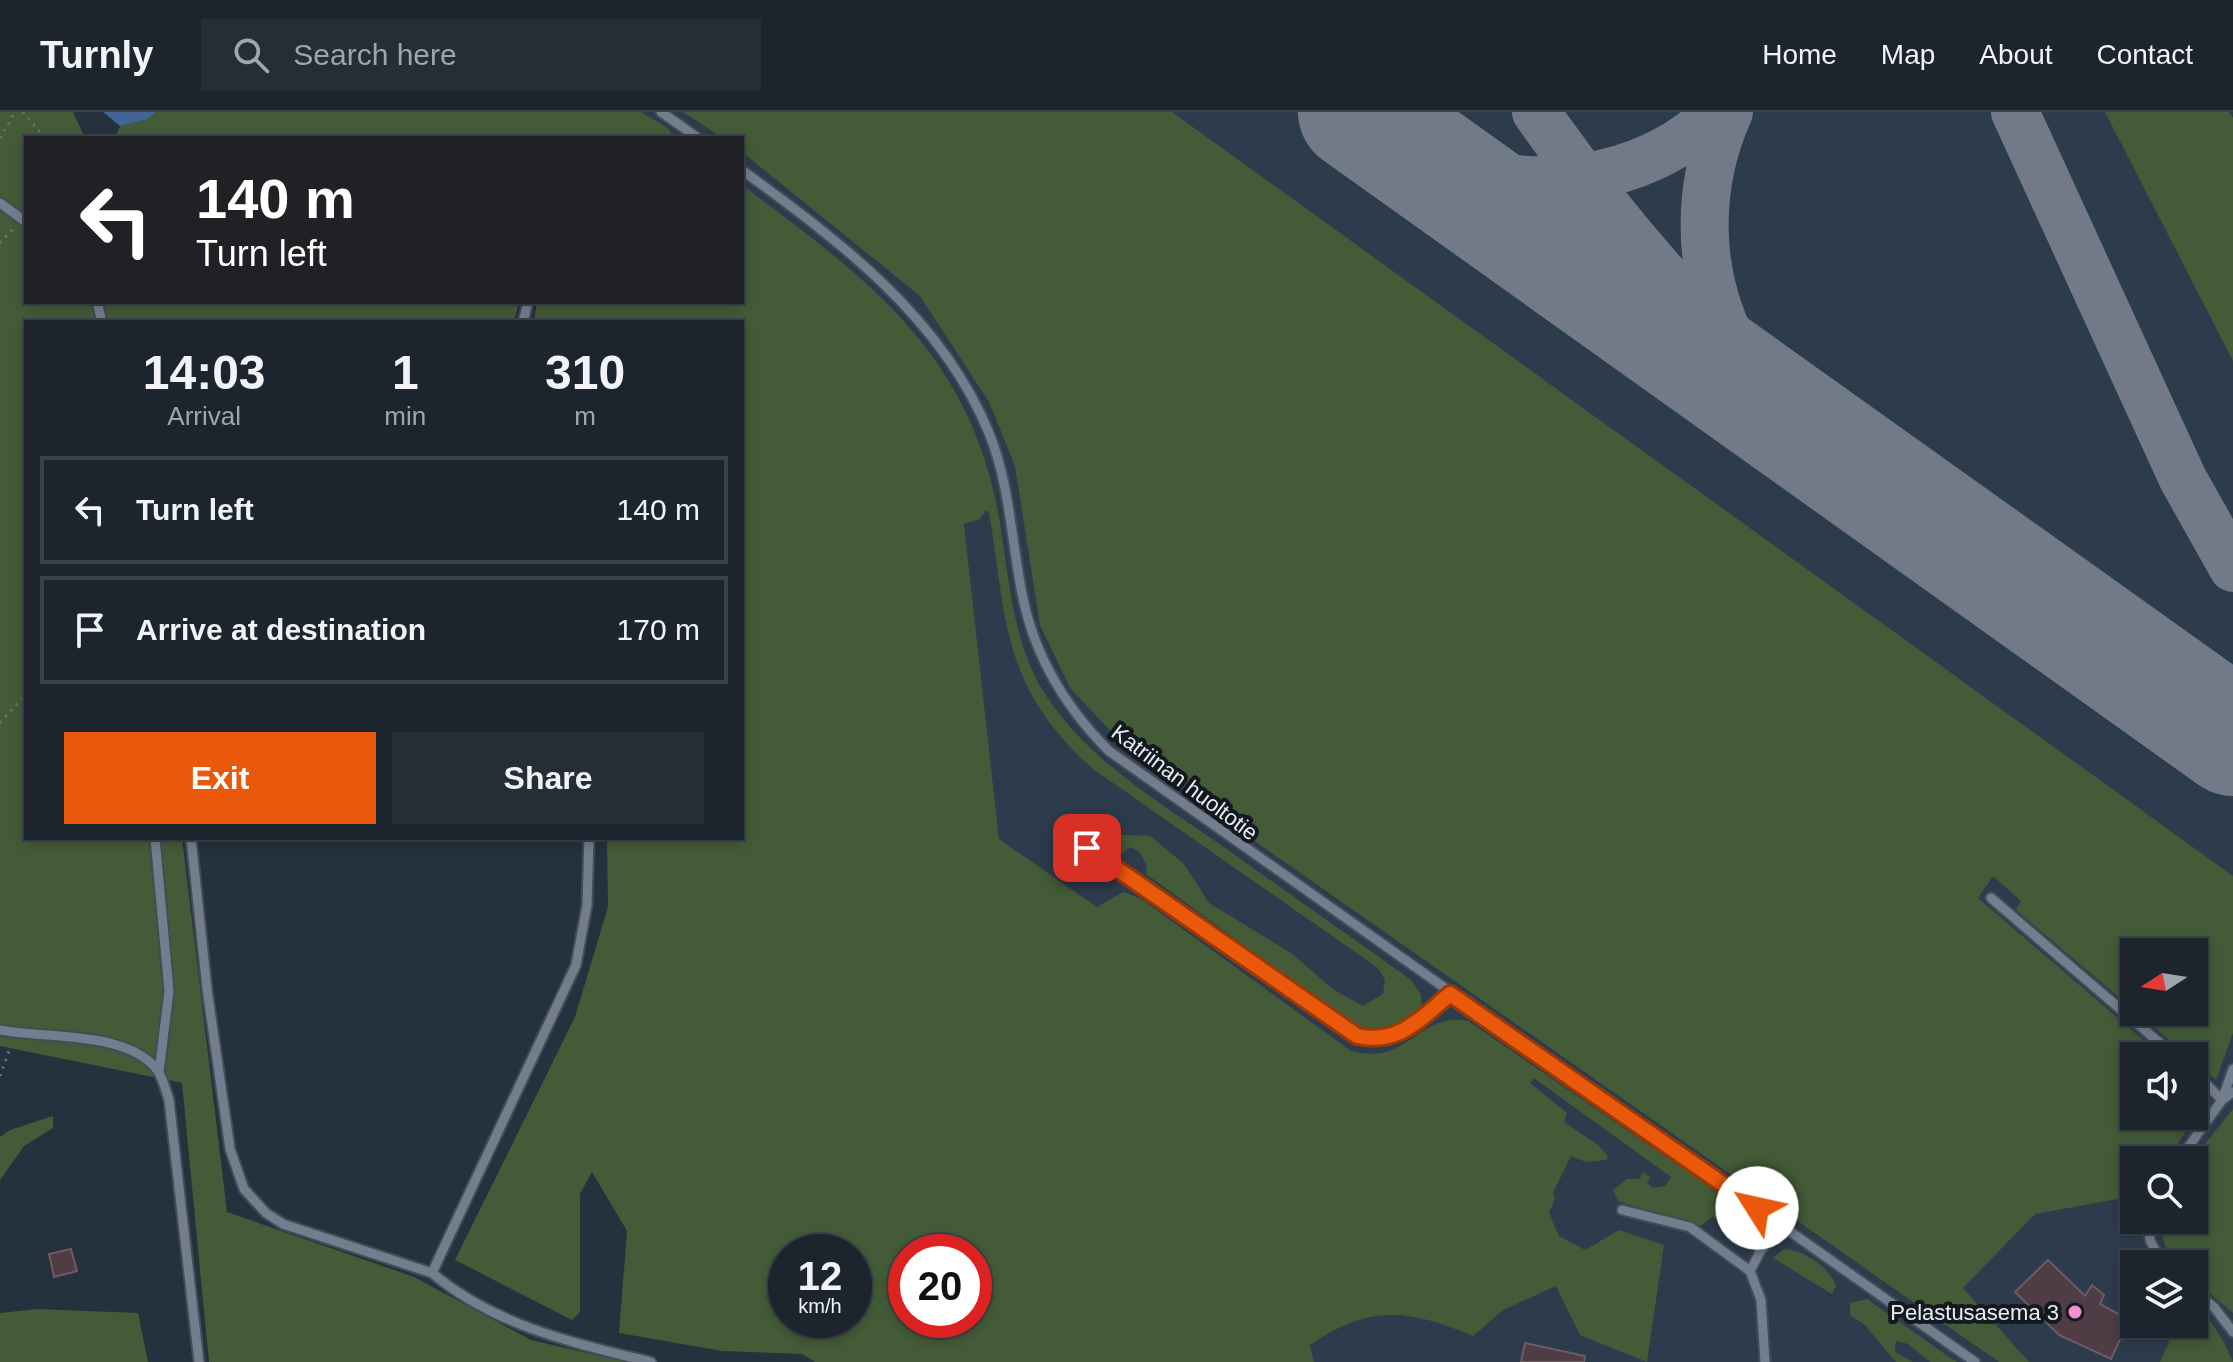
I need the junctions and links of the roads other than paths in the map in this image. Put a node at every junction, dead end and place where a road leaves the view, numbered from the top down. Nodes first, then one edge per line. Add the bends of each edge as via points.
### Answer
1 (661, 112) edge
2 (695, 136) edge
3 (744, 171) edge
4 (0, 203) edge
5 (23, 220) edge
6 (1062, 830) dead end
7 (155, 840) edge
8 (191, 840) edge
9 (589, 840) edge
10 (1991, 898) dead end
11 (1450, 994) junction
12 (0, 1030) edge
13 (2159, 1042) edge
14 (2233, 1069) edge
15 (159, 1072) junction
16 (2208, 1086) edge
17 (2233, 1092) edge
18 (2222, 1100) junction
19 (2189, 1146) edge
20 (1622, 1210) dead end
21 (1782, 1226) junction
22 (1750, 1271) junction
23 (432, 1273) junction
24 (2208, 1302) edge
25 (2233, 1332) edge
26 (199, 1362) edge
27 (651, 1362) edge
28 (1765, 1362) edge
29 (1975, 1362) edge

1 - 2 lane
3 - 11 lane, Katriinan huoltotie via 890,289 956,372 989,433 1000,467 1021,589 1038,650 1079,719 1135,772
4 - 5 lane
6 - 11 lane via 1357,1036 1398,1036
7 - 15 lane via 169,991
8 - 23 lane via 230,1149 244,1189 283,1224
9 - 23 lane via 587,905 576,965
10 - 13 lane
11 - 21 lane, Katriinan huoltotie
12 - 15 lane via 97,1042 145,1059
14 - 18 lane
15 - 26 lane via 169,1100
16 - 18 lane
17 - 18 lane
18 - 19 lane
20 - 22 lane via 1690,1227
21 - 22 lane
21 - 29 lane, Katriinan huoltotie
22 - 28 lane via 1761,1300
23 - 27 lane via 457,1294 544,1336
24 - 25 lane

